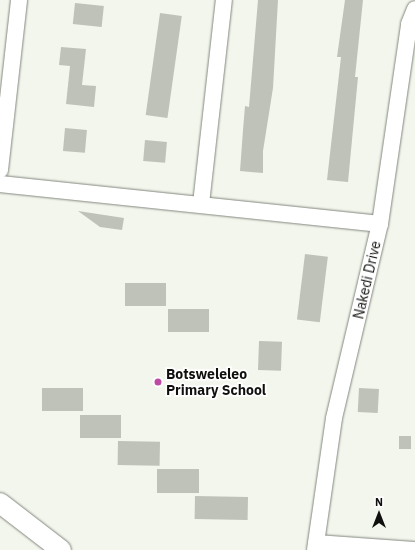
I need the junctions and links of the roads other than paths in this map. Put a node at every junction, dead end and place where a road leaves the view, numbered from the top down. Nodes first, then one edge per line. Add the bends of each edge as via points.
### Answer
1 (19, 0) edge
2 (224, 0) edge
3 (415, 9) edge
4 (0, 170) edge
5 (0, 184) edge
6 (201, 204) junction
7 (380, 224) junction
8 (0, 503) edge
9 (316, 547) edge
10 (61, 550) edge
11 (414, 550) edge

1 - 4 street
2 - 6 street
3 - 7 street, Nakedi Drive via 409,24
5 - 6 street
6 - 7 street
7 - 9 street, Nakedi Drive via 334,418
8 - 10 street
9 - 11 street

